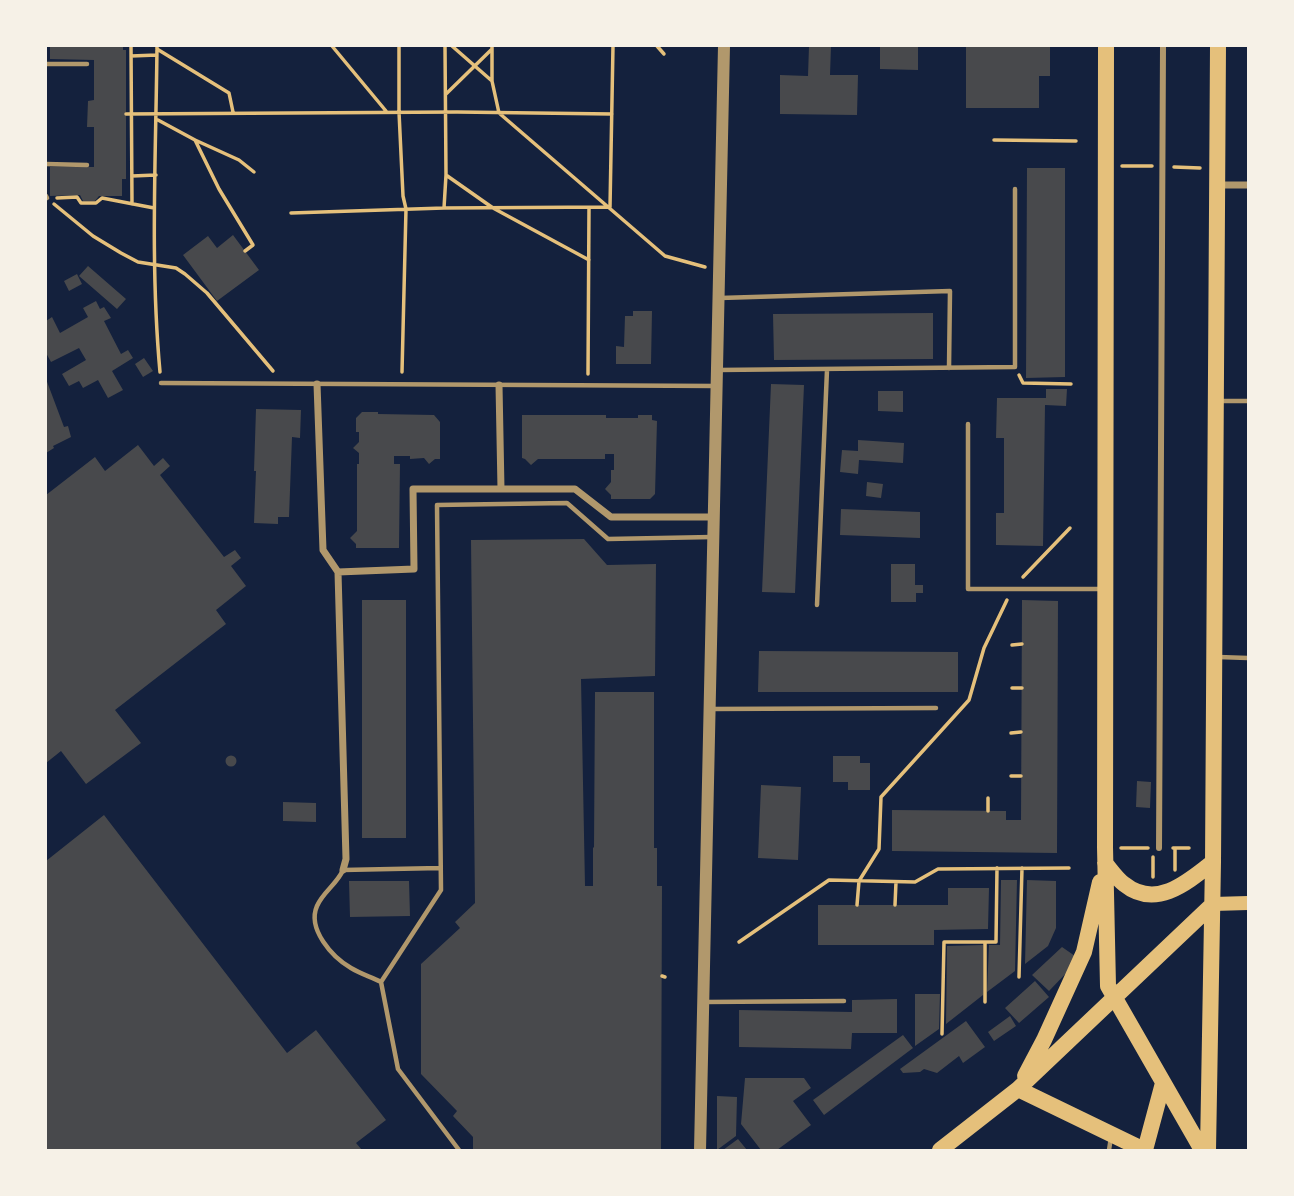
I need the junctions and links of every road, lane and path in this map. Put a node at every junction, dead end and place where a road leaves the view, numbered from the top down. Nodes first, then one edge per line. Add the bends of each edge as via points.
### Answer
1 (131, 46) edge
2 (332, 46) edge
3 (399, 46) edge
4 (445, 46) edge
5 (452, 46) edge
6 (613, 46) edge
7 (657, 46) edge
8 (724, 46) edge
9 (1106, 46) edge
10 (1163, 46) edge
11 (1218, 46) edge
12 (157, 47) edge
13 (492, 47) edge
14 (664, 54) dead end
15 (157, 55) junction
16 (131, 56) junction
17 (46, 64) edge
18 (87, 64) dead end
19 (474, 67) junction
20 (492, 81) junction
21 (445, 94) junction
22 (233, 112) junction
23 (387, 112) junction
24 (399, 112) junction
25 (132, 113) junction
26 (446, 113) junction
27 (499, 113) junction
28 (126, 114) dead end
29 (612, 114) junction
30 (157, 116) junction
31 (195, 140) junction
32 (994, 140) dead end
33 (1076, 141) dead end
34 (46, 164) edge
35 (87, 164) dead end
36 (254, 172) dead end
37 (156, 175) junction
38 (446, 175) junction
39 (132, 176) junction
40 (1217, 185) junction
41 (1248, 185) edge
42 (1015, 189) dead end
43 (46, 197) edge
44 (132, 204) junction
45 (610, 207) junction
46 (154, 208) junction
47 (444, 208) junction
48 (493, 208) junction
49 (589, 208) junction
50 (407, 209) junction
51 (291, 213) dead end
52 (245, 251) dead end
53 (589, 260) junction
54 (153, 265) junction
55 (707, 267) dead end
56 (200, 278) dead end
57 (195, 281) junction
58 (718, 299) junction
59 (1015, 367) junction
60 (949, 368) junction
61 (717, 370) junction
62 (827, 370) junction
63 (161, 383) joint
64 (283, 383) junction
65 (317, 384) junction
66 (401, 384) junction
67 (499, 384) junction
68 (1071, 384) dead end
69 (588, 385) junction
70 (716, 386) junction
71 (1216, 401) junction
72 (1248, 401) edge
73 (968, 424) dead end
74 (501, 489) junction
75 (713, 517) junction
76 (1070, 527) dead end
77 (713, 537) junction
78 (338, 572) junction
79 (1106, 589) junction
80 (1012, 590) junction
81 (817, 605) dead end
82 (1022, 644) dead end
83 (1012, 645) dead end
84 (1214, 657) junction
85 (1248, 657) edge
86 (1012, 688) dead end
87 (1022, 688) dead end
88 (936, 708) dead end
89 (710, 709) junction
90 (1021, 732) dead end
91 (1012, 733) dead end
92 (1011, 776) dead end
93 (1021, 776) dead end
94 (988, 798) dead end
95 (988, 811) dead end
96 (1156, 848) joint
97 (1175, 848) dead end
98 (1213, 862) junction
99 (1105, 863) junction
100 (1069, 868) dead end
101 (441, 869) junction
102 (997, 869) junction
103 (1022, 869) junction
104 (343, 870) junction
105 (1164, 877) dead end
106 (1175, 878) dead end
107 (859, 881) junction
108 (896, 882) junction
109 (1248, 903) edge
110 (1213, 904) junction
111 (857, 905) dead end
112 (895, 905) dead end
113 (739, 942) dead end
114 (985, 942) junction
115 (1019, 977) dead end
116 (381, 982) junction
117 (1114, 997) junction
118 (844, 1001) dead end
119 (702, 1002) junction
120 (985, 1002) dead end
121 (942, 1034) dead end
122 (1163, 1083) junction
123 (1018, 1089) junction
124 (1110, 1142) edge
125 (459, 1150) edge
126 (700, 1150) edge
127 (940, 1150) edge
128 (1144, 1150) edge
129 (1202, 1150) edge
130 (1208, 1150) edge

1 - 16 path
2 - 23 path
3 - 24 path
4 - 21 path
5 - 19 path
6 - 29 path
7 - 14 path
8 - 58 street
9 - 79 main road
10 - 96 street
11 - 40 main road
12 - 15 path
12 - 22 path via 229,93
13 - 19 path
13 - 20 path
15 - 16 path
15 - 30 path
16 - 25 path
17 - 18 lane
19 - 20 path
19 - 21 path
20 - 27 path
21 - 26 path
22 - 23 path
22 - 30 path
23 - 24 path
24 - 26 path
24 - 50 path
25 - 28 path
25 - 30 path
25 - 39 path
26 - 27 path
26 - 38 path
27 - 29 path
27 - 45 path
29 - 45 path
30 - 31 path
30 - 37 path
31 - 36 path
31 - 52 path via 253,244
32 - 33 path
34 - 35 lane
37 - 39 path
37 - 46 path
38 - 47 path
38 - 48 path
39 - 44 path
40 - 41 street
40 - 71 main road
42 - 59 lane
43 - 44 path via 77,197 81,203 102,198
43 - 54 path via 93,236 138,262
44 - 46 path
45 - 49 path
45 - 55 path via 666,256
46 - 54 path
47 - 48 path
47 - 50 path
48 - 49 path
48 - 53 path
49 - 53 path
50 - 51 path
50 - 66 path
53 - 69 path
54 - 57 path via 176,268
54 - 63 path
56 - 57 path
57 - 64 path
58 - 60 lane via 950,291
58 - 61 street
59 - 60 lane
59 - 68 path via 1023,383
60 - 62 lane
61 - 62 lane
61 - 70 street
62 - 81 lane
63 - 64 lane
64 - 65 lane
65 - 66 lane
65 - 78 street via 323,550
66 - 67 lane
67 - 69 lane
67 - 74 street
69 - 70 lane
70 - 75 street
71 - 72 lane
71 - 84 main road
73 - 80 lane via 968,589
74 - 75 street via 575,489 611,517
74 - 78 street via 413,489 414,569
75 - 77 street
76 - 80 path
77 - 89 street
77 - 101 lane via 608,539 567,503 438,505
78 - 104 street
79 - 80 lane
79 - 99 main road
80 - 107 path via 984,648 969,701 881,797 878,849
82 - 83 path
84 - 85 lane
84 - 98 main road
86 - 87 path
88 - 89 lane
89 - 119 street
90 - 91 path
92 - 93 path
94 - 95 path
96 - 105 path via 1153,877
97 - 106 path
98 - 99 main road via 1177,889 1149,894 1123,884
98 - 110 main road
99 - 117 main road via 1108,986
99 - 123 main road via 1084,952
100 - 103 path
101 - 104 lane
101 - 116 lane via 441,890
102 - 103 path
102 - 108 path via 938,869 915,882
102 - 114 path via 996,942
103 - 115 path
104 - 116 lane via 319,902 316,927 343,963
107 - 108 path
107 - 111 path
107 - 113 path via 829,880
108 - 112 path
109 - 110 main road
110 - 117 main road
110 - 130 main road
114 - 120 path
114 - 121 path via 944,942
116 - 125 lane via 398,1069
117 - 122 main road
117 - 123 main road
118 - 119 lane
119 - 126 street
122 - 128 main road
122 - 129 main road
123 - 124 main road
123 - 127 main road
124 - 128 main road

